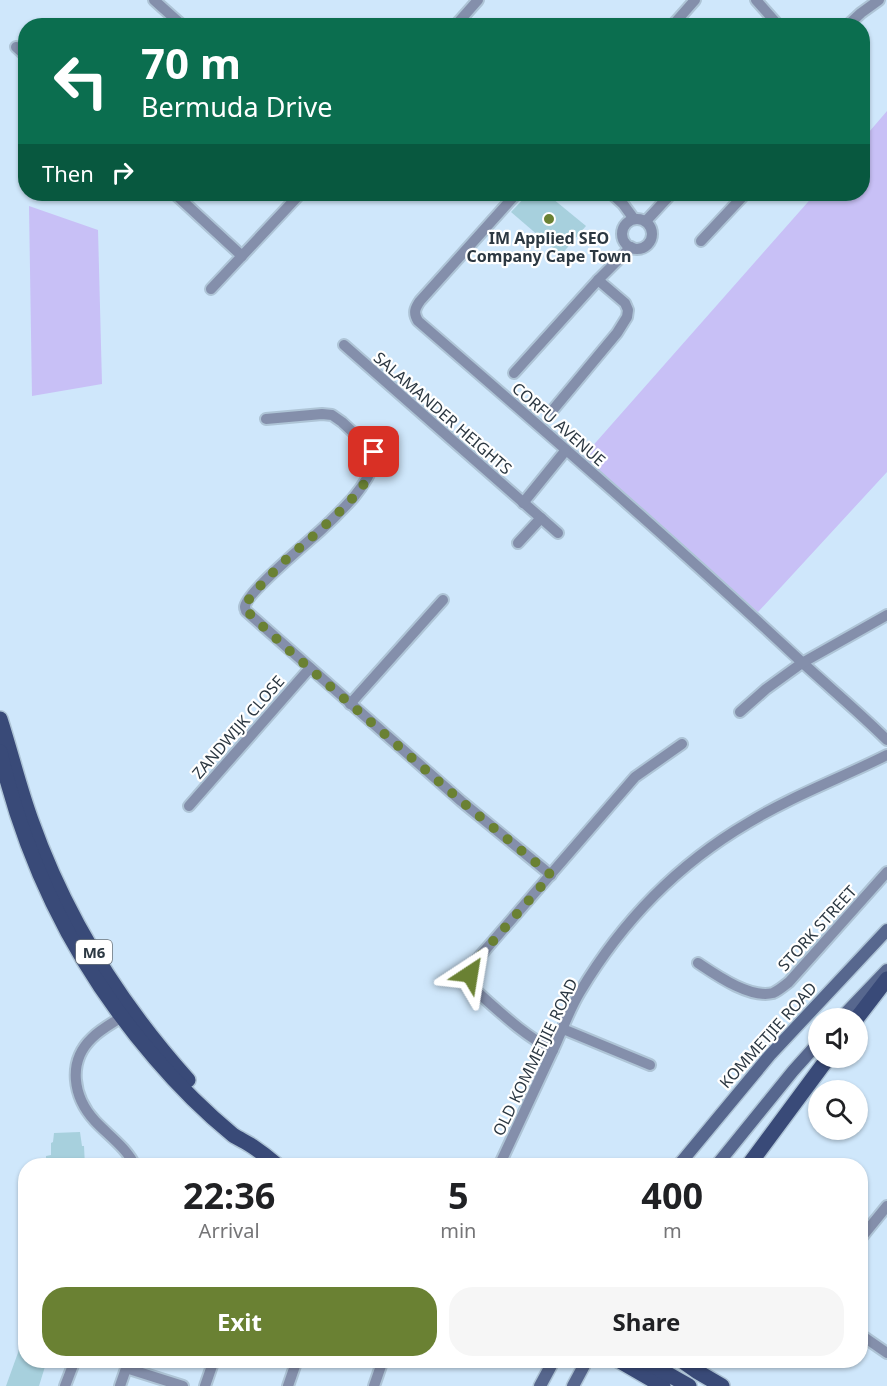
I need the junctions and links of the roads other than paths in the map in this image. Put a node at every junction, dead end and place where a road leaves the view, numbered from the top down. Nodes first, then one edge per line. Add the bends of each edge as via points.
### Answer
1 (154, 0) edge
2 (478, 0) edge
3 (695, 0) edge
4 (756, 0) edge
5 (879, 0) edge
6 (174, 18) edge
7 (462, 18) edge
8 (679, 18) edge
9 (772, 18) edge
10 (856, 18) edge
11 (183, 201) edge
12 (293, 201) edge
13 (510, 201) edge
14 (620, 201) edge
15 (665, 201) edge
16 (738, 201) edge
17 (634, 219) junction
18 (646, 221) junction
19 (700, 241) dead end
20 (631, 248) junction
21 (242, 256) junction
22 (598, 280) junction
23 (212, 289) dead end
24 (344, 345) dead end
25 (514, 373) dead end
26 (552, 411) dead end
27 (266, 419) dead end
28 (566, 450) junction
29 (523, 503) junction
30 (541, 518) junction
31 (558, 533) dead end
32 (518, 543) dead end
33 (443, 600) dead end
34 (887, 615) edge
35 (802, 663) junction
36 (310, 668) junction
37 (350, 704) junction
38 (740, 712) dead end
39 (0, 720) edge
40 (887, 741) edge
41 (682, 744) dead end
42 (0, 752) edge
43 (887, 755) edge
44 (189, 806) dead end
45 (887, 872) edge
46 (551, 875) junction
47 (887, 930) edge
48 (698, 963) dead end
49 (887, 970) edge
50 (887, 979) edge
51 (851, 1008) edge
52 (865, 1008) edge
53 (126, 1014) junction
54 (563, 1029) junction
55 (553, 1050) junction
56 (808, 1054) edge
57 (650, 1065) dead end
58 (821, 1068) edge
59 (130, 1158) edge
60 (267, 1158) edge
61 (503, 1158) edge
62 (685, 1158) edge
63 (722, 1158) edge
64 (754, 1158) edge
65 (887, 1206) edge
66 (868, 1229) edge
67 (868, 1340) edge
68 (887, 1353) edge
69 (72, 1368) edge
70 (126, 1368) edge
71 (137, 1368) edge
72 (211, 1368) edge
73 (294, 1368) edge
74 (380, 1368) edge
75 (550, 1368) edge
76 (583, 1368) edge
77 (632, 1368) edge
78 (657, 1368) edge
79 (694, 1368) edge
80 (65, 1386) edge
81 (120, 1386) edge
82 (183, 1386) edge
83 (205, 1386) edge
84 (288, 1386) edge
85 (374, 1386) edge
86 (540, 1386) edge
87 (573, 1386) edge
88 (663, 1386) edge
89 (689, 1386) edge
90 (722, 1386) edge

1 - 6 street
2 - 7 street
3 - 8 street
4 - 9 street
5 - 10 street
11 - 21 street
12 - 21 street
13 - 28 street, CORFU AVENUE via 420,300 415,314 418,321
14 - 17 street
15 - 18 street
16 - 19 street
17 - 18 street
17 - 20 street via 628,221 622,232
18 - 20 street via 652,232 649,243 639,249
20 - 22 street
21 - 23 street
22 - 25 street
22 - 26 street via 625,303 627,317
24 - 29 street, SALAMANDER HEIGHTS
27 - 36 street via 332,416 372,450 376,458 366,482 352,499 246,603 246,610
28 - 29 street
28 - 35 street, CORFU AVENUE
29 - 30 street, SALAMANDER HEIGHTS
30 - 31 street, SALAMANDER HEIGHTS
30 - 32 street
33 - 37 street
34 - 35 street
35 - 38 street
35 - 40 street, CORFU AVENUE
36 - 37 street
36 - 44 street, ZANDWIJK CLOSE
37 - 46 street
39 - 53 main road, M6 via 31,820 53,874
41 - 46 street via 635,777
42 - 53 main road, M6 via 25,837 53,904 81,958
43 - 54 street, OLD KOMMETJIE ROAD via 748,822 676,874 619,935 579,994
45 - 48 street, STORK STREET via 789,982 773,993 747,990
46 - 55 street via 474,963 470,981 474,989 526,1034
47 - 62 main road, KOMMETJIE ROAD via 770,1054
49 - 51 main road
50 - 52 main road
53 - 59 street via 86,1044 78,1060 75,1083 85,1109
53 - 60 main road, M6
54 - 55 street, OLD KOMMETJIE ROAD
54 - 57 street
55 - 61 street, OLD KOMMETJIE ROAD
56 - 63 main road
58 - 64 main road
65 - 66 street
67 - 68 street
69 - 80 street
70 - 81 street
71 - 82 street
72 - 83 street
73 - 84 street
74 - 85 street
75 - 86 main road
76 - 87 main road
77 - 88 main road
78 - 89 main road
79 - 90 main road

